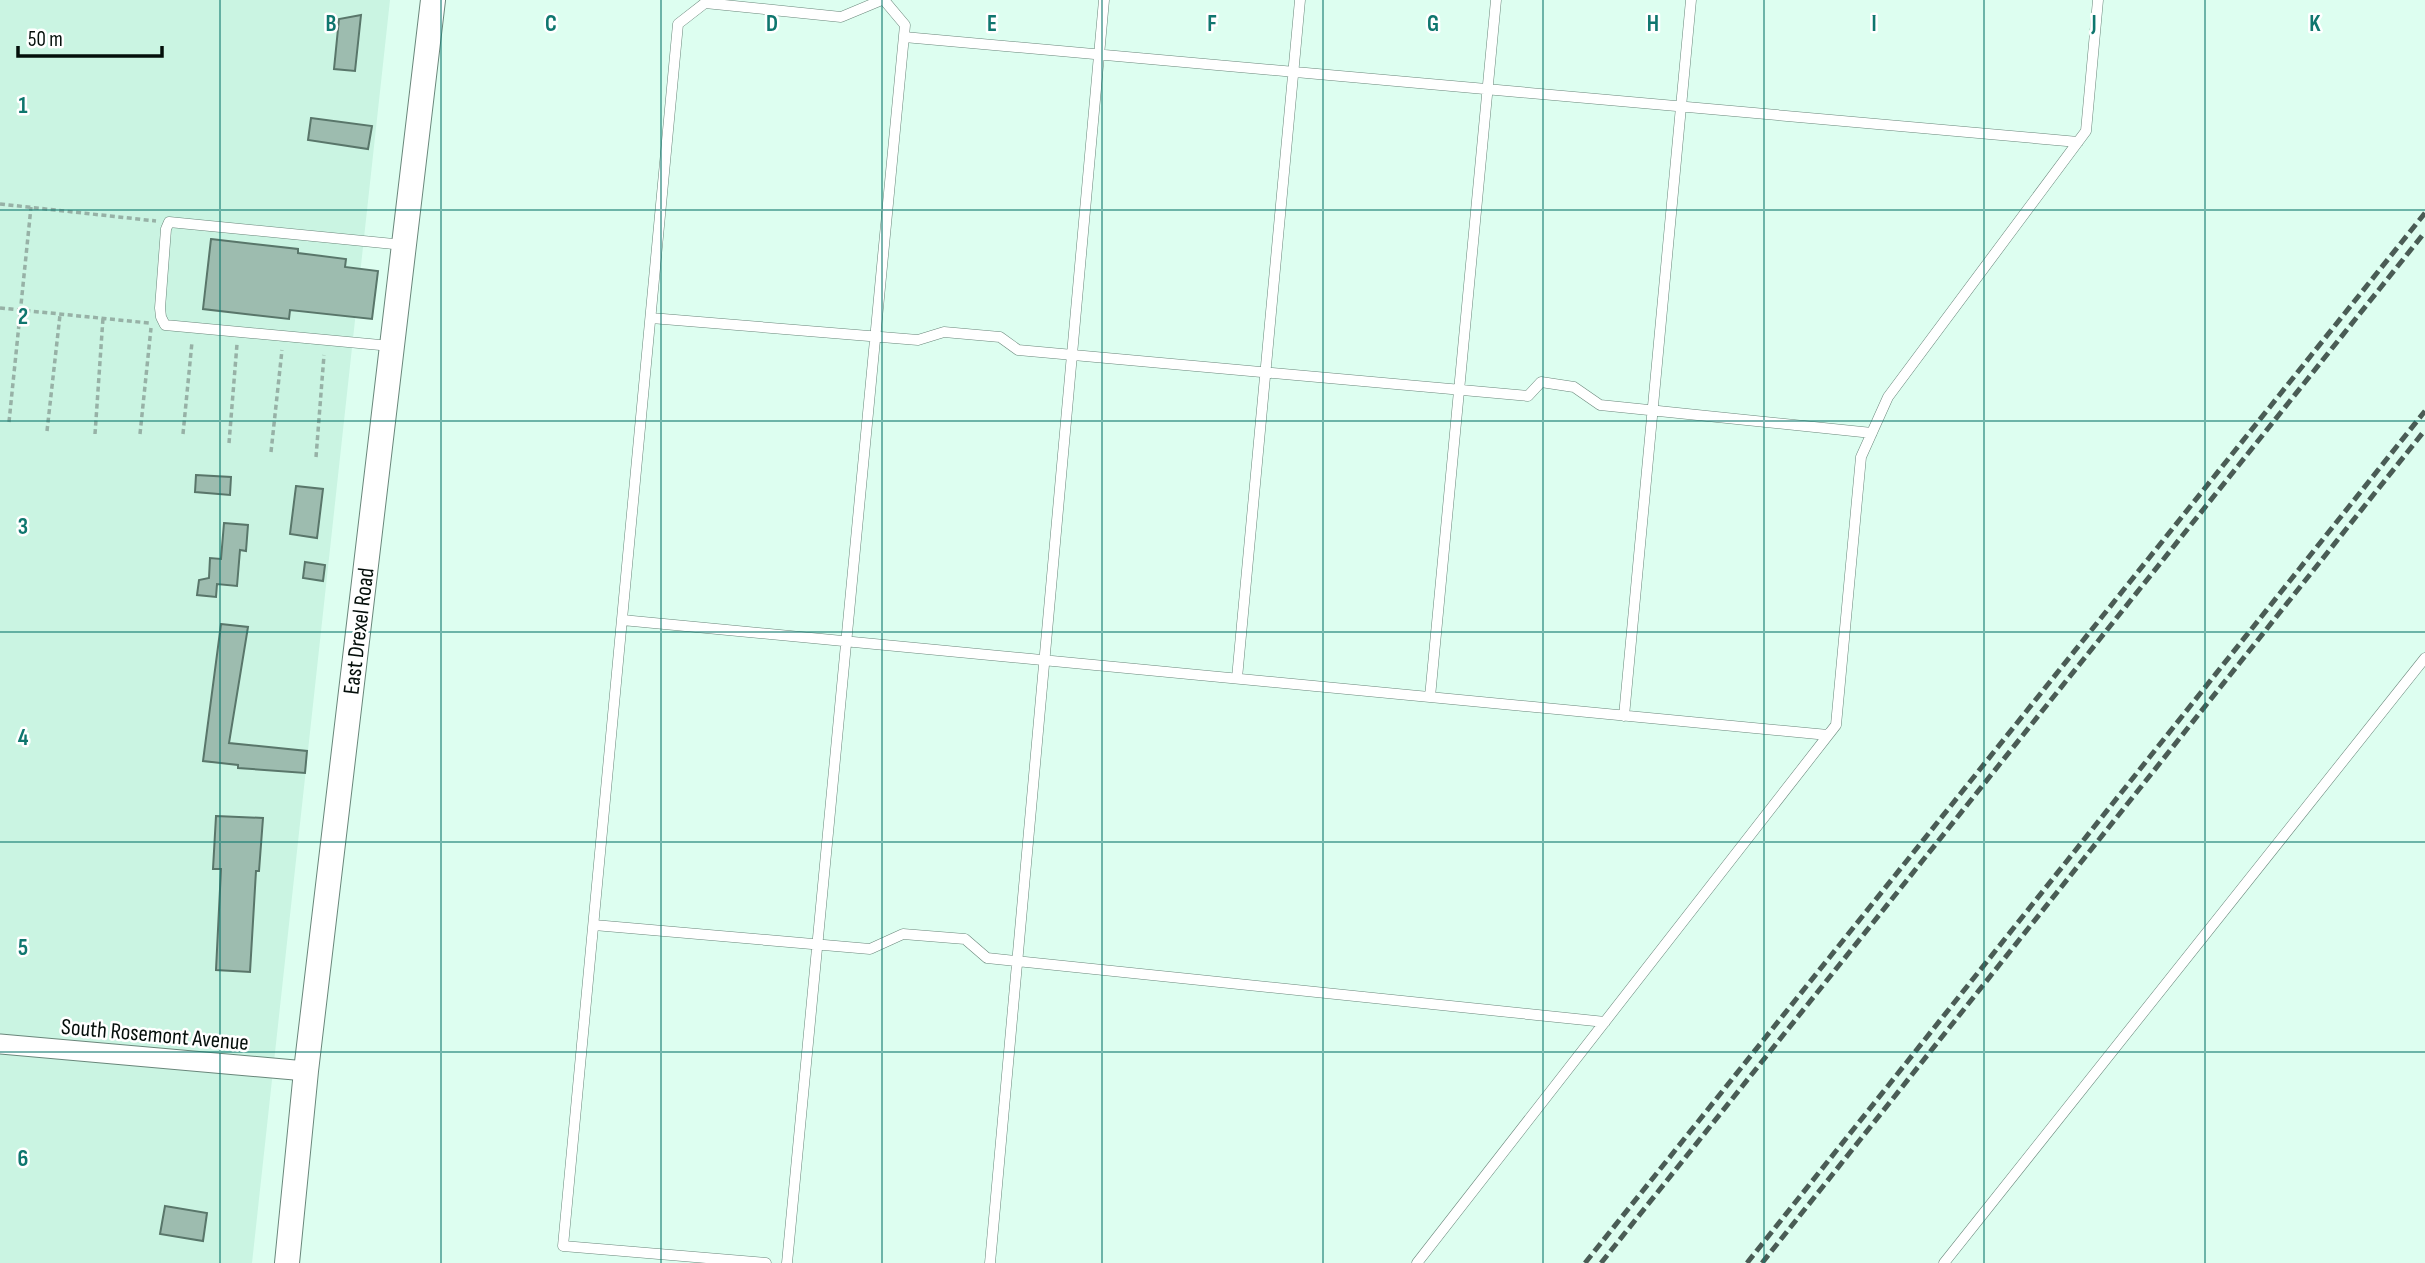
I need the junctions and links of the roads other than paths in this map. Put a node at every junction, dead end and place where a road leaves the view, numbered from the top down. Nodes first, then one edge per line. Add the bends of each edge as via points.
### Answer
1 (433, 0) edge
2 (883, 0) edge
3 (1104, 0) edge
4 (1300, 0) edge
5 (1496, 0) edge
6 (1691, 0) edge
7 (2098, 0) edge
8 (904, 37) junction
9 (1099, 54) junction
10 (1293, 72) junction
11 (1488, 89) junction
12 (1681, 106) junction
13 (2078, 142) junction
14 (404, 245) junction
15 (651, 318) junction
16 (876, 337) junction
17 (392, 346) junction
18 (1072, 355) junction
19 (1265, 372) junction
20 (1459, 389) junction
21 (1653, 410) junction
22 (1872, 433) junction
23 (622, 620) junction
24 (846, 641) junction
25 (2425, 658) edge
26 (1044, 660) junction
27 (1237, 678) junction
28 (1430, 697) junction
29 (1624, 716) junction
30 (1828, 735) junction
31 (593, 925) junction
32 (818, 944) junction
33 (1017, 961) junction
34 (1605, 1022) junction
35 (0, 1045) edge
36 (306, 1071) junction
37 (287, 1263) edge
38 (766, 1263) edge
39 (787, 1263) edge
40 (990, 1263) edge
41 (1417, 1263) edge
42 (1944, 1263) edge

1 - 14 street, East Drexel Road
2 - 8 lane via 905,25
2 - 15 lane via 841,17 705,3 678,24
3 - 9 lane
4 - 10 lane
5 - 11 lane
6 - 12 lane
7 - 13 lane via 2086,131
8 - 9 lane
8 - 16 lane
9 - 10 lane
9 - 18 lane
10 - 11 lane
10 - 19 lane
11 - 12 lane
11 - 20 lane
12 - 13 lane
12 - 21 lane
13 - 22 lane via 1888,397
14 - 17 street, East Drexel Road
14 - 17 lane via 169,222 166,229 160,308 165,325
15 - 16 lane
15 - 23 lane
16 - 18 lane via 918,340 944,332 1000,337 1017,350
16 - 24 lane
17 - 36 street, East Drexel Road
18 - 19 lane
18 - 26 lane
19 - 20 lane
19 - 27 lane
20 - 21 lane via 1528,396 1541,382 1573,387 1600,405
20 - 28 lane
21 - 22 lane
21 - 29 lane
22 - 30 lane via 1861,457 1836,725
23 - 24 lane
23 - 31 lane
24 - 26 lane
24 - 32 lane
25 - 42 lane
26 - 27 lane
26 - 33 lane
27 - 28 lane
28 - 29 lane
29 - 30 lane
30 - 34 lane
31 - 32 lane
31 - 38 lane via 563,1246
32 - 33 lane via 870,949 903,934 965,939 987,958
32 - 39 lane
33 - 34 lane
33 - 40 lane
34 - 41 lane
35 - 36 street, South Rosemont Avenue
36 - 37 street, East Drexel Road

